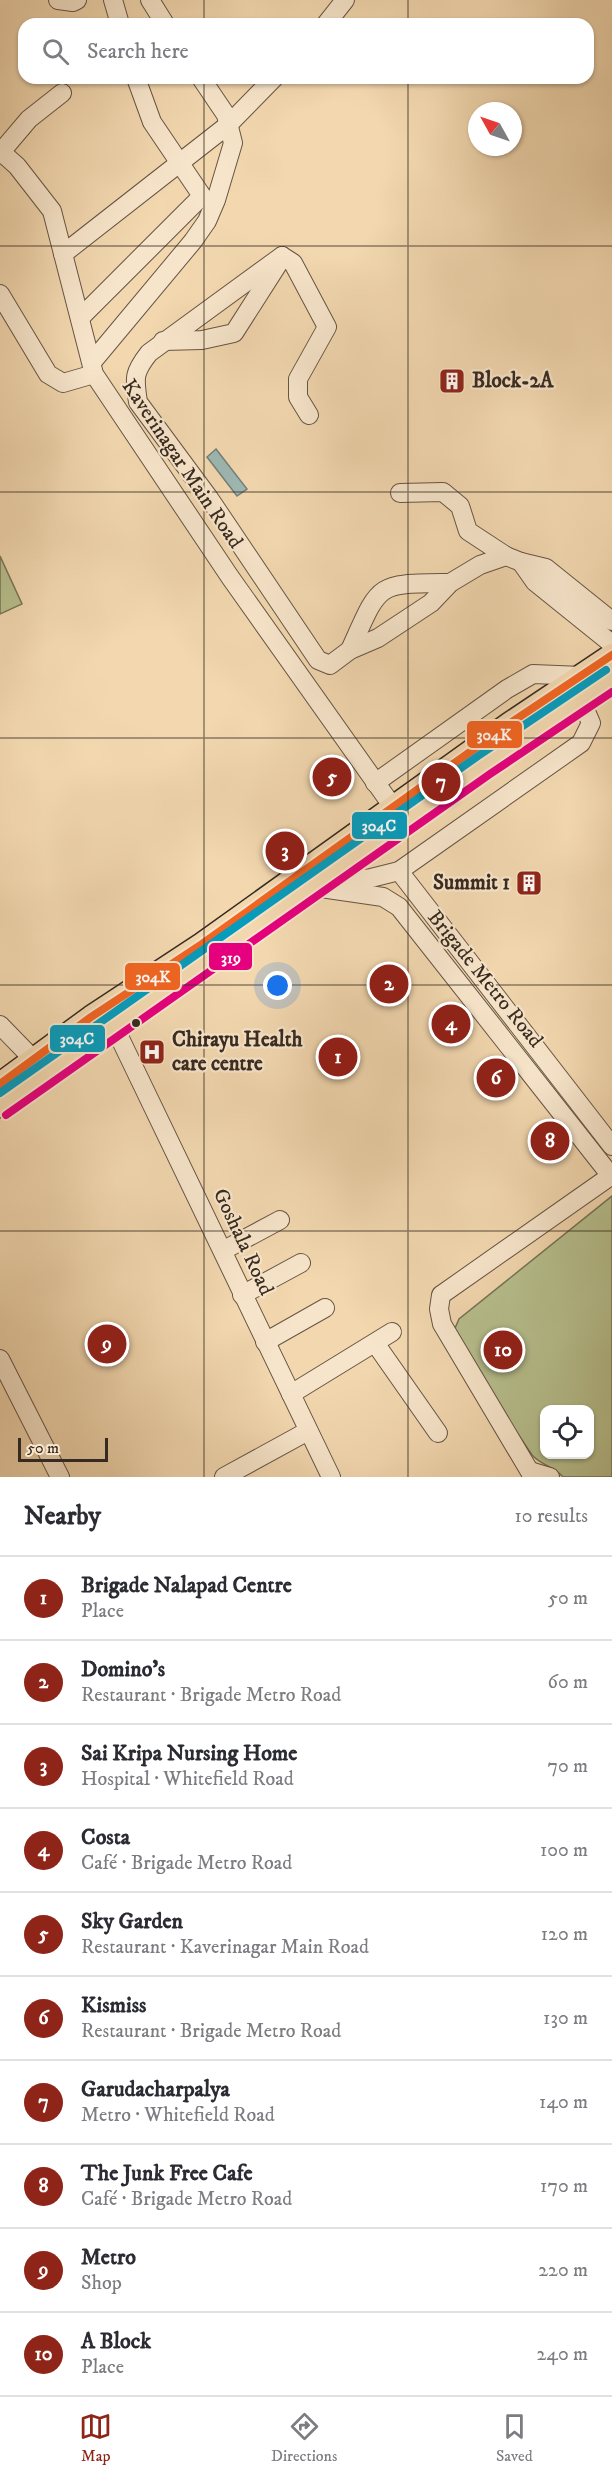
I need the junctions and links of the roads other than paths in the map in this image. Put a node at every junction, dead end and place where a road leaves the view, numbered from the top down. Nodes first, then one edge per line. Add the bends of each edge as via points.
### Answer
1 (58, 0) edge
2 (77, 0) edge
3 (113, 0) edge
4 (150, 0) edge
5 (345, 0) edge
6 (118, 18) edge
7 (161, 18) edge
8 (331, 18) edge
9 (138, 84) edge
10 (205, 84) edge
11 (268, 84) edge
12 (62, 93) dead end
13 (228, 125) junction
14 (2, 157) edge
15 (180, 162) junction
16 (63, 254) junction
17 (282, 256) junction
18 (2, 301) edge
19 (80, 318) junction
20 (163, 341) junction
21 (93, 368) junction
22 (309, 415) dead end
23 (400, 493) dead end
24 (514, 559) junction
25 (450, 583) junction
26 (612, 621) edge
27 (612, 644) edge
28 (350, 650) junction
29 (612, 655) edge
30 (582, 675) junction
31 (612, 679) edge
32 (581, 700) junction
33 (375, 783) junction
34 (393, 807) junction
35 (399, 871) junction
36 (323, 881) junction
37 (0, 1025) edge
38 (114, 1026) junction
39 (520, 1044) junction
40 (34, 1060) junction
41 (0, 1084) edge
42 (0, 1106) edge
43 (608, 1141) edge
44 (611, 1175) edge
45 (280, 1220) dead end
46 (224, 1251) junction
47 (301, 1263) dead end
48 (242, 1295) junction
49 (325, 1308) dead end
50 (392, 1332) dead end
51 (265, 1342) junction
52 (375, 1343) junction
53 (0, 1359) edge
54 (291, 1394) junction
55 (308, 1431) junction
56 (438, 1433) dead end
57 (531, 1474) edge
58 (60, 1477) edge
59 (224, 1477) edge
60 (331, 1477) edge
61 (550, 1477) edge

1 - 2 street
3 - 6 street
4 - 7 street
5 - 8 street
9 - 15 street via 152,122
10 - 13 street via 226,115
11 - 13 street
12 - 14 street via 29,119
13 - 15 street
13 - 21 street via 232,143 207,221
14 - 16 street, Kaverinagar Main Road via 52,211
15 - 16 street
15 - 19 street via 202,196
16 - 19 street, Kaverinagar Main Road
17 - 20 street
17 - 20 street via 234,333 202,340
17 - 22 street via 293,263 327,327 298,379 298,397
18 - 21 street via 48,374 57,381 63,383
19 - 21 street, Kaverinagar Main Road
20 - 28 street via 136,369 138,402 318,660 330,665
21 - 33 street, Kaverinagar Main Road via 230,577
23 - 24 street via 443,492 460,506 468,531
24 - 25 street via 480,565
24 - 26 street via 546,567
24 - 27 street via 535,582
25 - 28 street via 431,603 378,638
25 - 28 street via 398,584 382,589
29 - 30 main road
30 - 33 street via 534,674
30 - 34 main road
31 - 32 main road
32 - 35 street via 591,723 582,743
32 - 36 main road
33 - 34 street, Kaverinagar Main Road
34 - 40 main road
35 - 36 street via 367,879
35 - 39 street, Brigade Metro Road
36 - 38 main road
36 - 39 street, Brigade Metro Road via 390,900
37 - 40 street
38 - 42 main road
38 - 46 street, Goshala Road
39 - 43 street, Brigade Metro Road
39 - 44 street, Brigade Metro Road via 589,1150
40 - 41 main road
44 - 57 street via 441,1295 442,1323
45 - 46 street
46 - 48 street, Goshala Road
47 - 48 street
48 - 51 street, Goshala Road
49 - 51 street
50 - 52 street
51 - 54 street, Goshala Road
52 - 54 street
52 - 56 street
53 - 58 street
54 - 55 street, Goshala Road
55 - 59 street
55 - 60 street, Goshala Road
57 - 61 street

